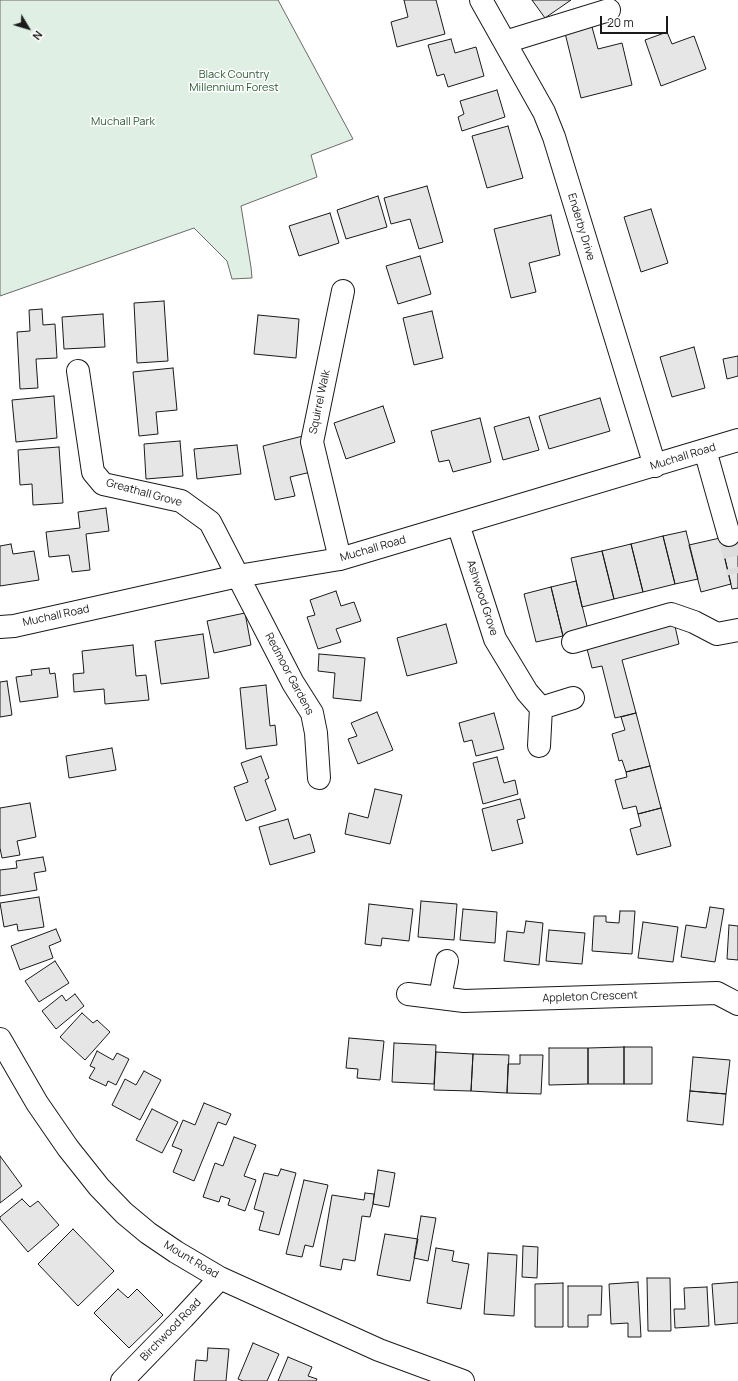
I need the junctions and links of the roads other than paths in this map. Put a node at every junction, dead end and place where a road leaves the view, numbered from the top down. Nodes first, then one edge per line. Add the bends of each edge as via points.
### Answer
1 (481, 0) edge
2 (609, 10) dead end
3 (505, 42) junction
4 (343, 291) dead end
5 (78, 371) dead end
6 (738, 440) edge
7 (705, 450) junction
8 (655, 466) junction
9 (458, 524) junction
10 (729, 535) tunnel mouth
11 (340, 560) junction
12 (238, 576) junction
13 (0, 627) edge
14 (738, 630) edge
15 (573, 642) dead end
16 (573, 698) dead end
17 (541, 708) junction
18 (538, 746) dead end
19 (318, 778) dead end
20 (447, 961) dead end
21 (408, 994) dead end
22 (440, 997) junction
23 (738, 1004) edge
24 (0, 1039) edge
25 (220, 1278) junction
26 (122, 1381) edge
27 (463, 1381) edge

1 - 3 street, Enderby Drive
2 - 3 street
3 - 8 street, Enderby Drive via 544,112 554,137
4 - 11 street, Squirrel Walk via 312,442
5 - 12 street, Greathall Grove via 93,472 103,484 181,500 210,522
6 - 7 street, Muchall Road
7 - 8 street, Muchall Road
7 - 10 street
8 - 9 street, Muchall Road
9 - 11 street, Muchall Road
9 - 17 street, Ashwood Grove via 495,639 527,692
11 - 12 street, Muchall Road
12 - 13 street, Muchall Road
12 - 19 street, Redmoor Gardens via 293,683 312,713 316,733
14 - 15 street via 717,634 671,614
16 - 17 street
17 - 18 street
20 - 22 street
21 - 22 street, Appleton Crescent
22 - 23 street, Appleton Crescent via 464,1001 717,993
24 - 25 street, Mount Road via 37,1103 99,1187 148,1233
25 - 26 street, Birchwood Road
25 - 27 street, Mount Road via 379,1350

